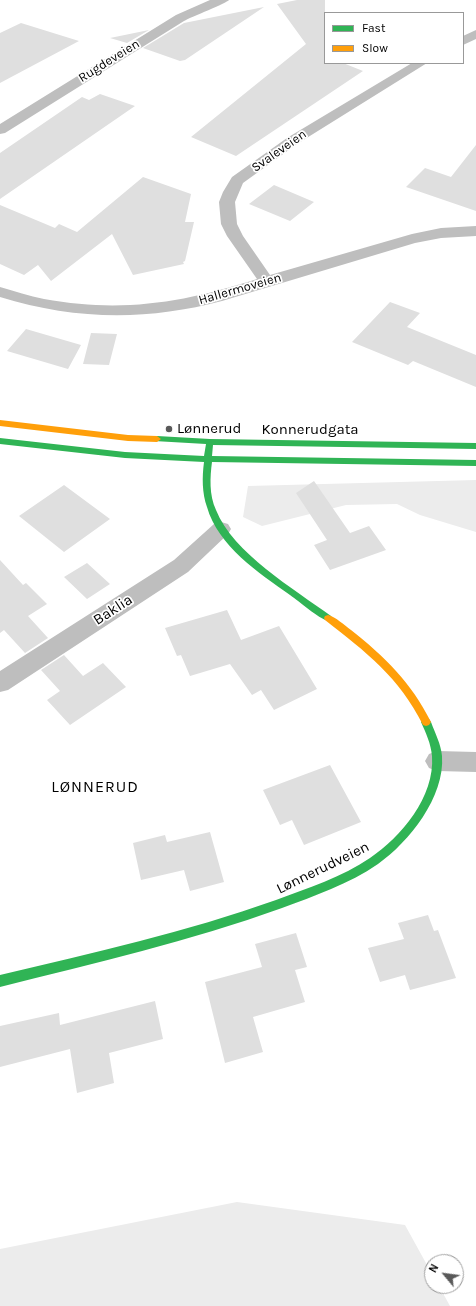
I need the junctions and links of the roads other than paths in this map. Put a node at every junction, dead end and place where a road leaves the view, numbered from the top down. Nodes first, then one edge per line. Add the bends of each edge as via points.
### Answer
1 (223, 0) edge
2 (476, 34) edge
3 (464, 40) edge
4 (419, 64) edge
5 (0, 130) edge
6 (476, 231) edge
7 (267, 282) junction
8 (0, 292) edge
9 (0, 423) edge
10 (0, 441) edge
11 (210, 442) junction
12 (476, 446) edge
13 (208, 459) junction
14 (476, 462) edge
15 (221, 529) junction
16 (0, 684) edge
17 (437, 761) junction
18 (476, 762) edge
19 (0, 981) edge

1 - 5 street, Rugdeveien via 180,18
2 - 3 street
4 - 7 street, Svaleveien via 292,141 237,180 227,202 229,224
6 - 7 street, Hallermoveien via 441,233 412,239
7 - 8 street, Hallermoveien via 178,306 131,310 74,308 46,304
9 - 11 main road, Konnerudgata via 114,436
10 - 13 main road, Konnerudgata via 125,455
11 - 12 main road, Konnerudgata
11 - 13 main road, Lønnerudveien
13 - 14 main road, Konnerudgata
13 - 15 main road, Lønnerudveien via 206,491 211,510
15 - 16 street, Baklia via 181,566
15 - 17 main road, Lønnerudveien via 241,550 356,640 385,666 414,698 428,726
17 - 18 street
17 - 19 main road, Lønnerudveien via 430,789 418,814 401,839 373,862 348,875 274,906 141,946

